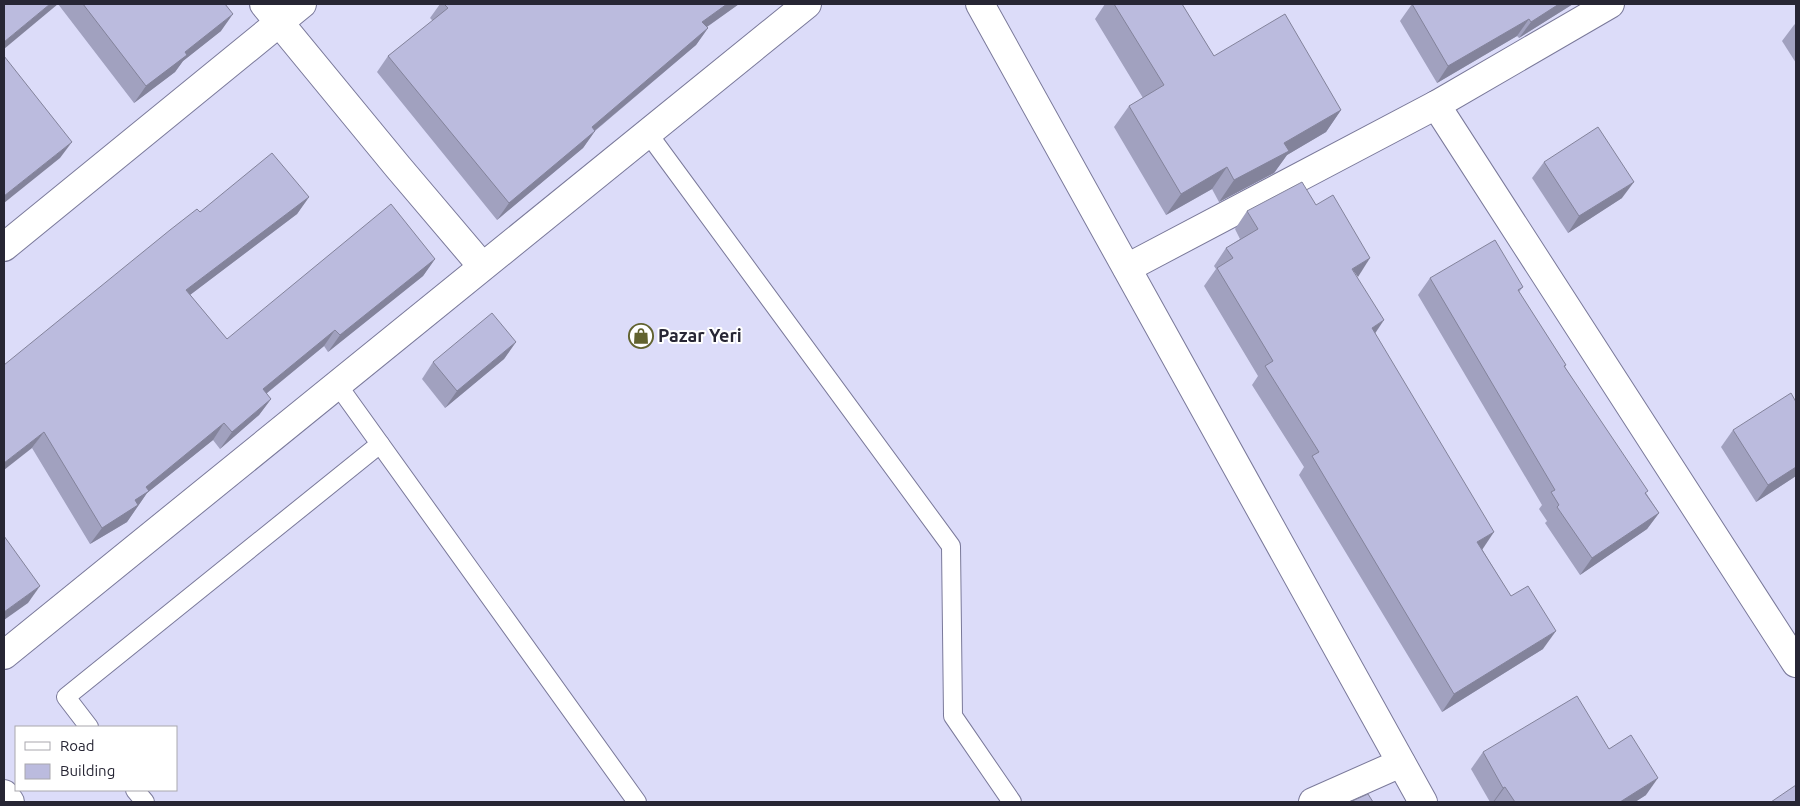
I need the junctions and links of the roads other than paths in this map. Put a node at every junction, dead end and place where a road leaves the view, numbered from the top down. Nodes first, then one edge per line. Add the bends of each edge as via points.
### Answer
1 (302, 4) edge
2 (807, 4) edge
3 (980, 4) edge
4 (1610, 4) edge
5 (271, 13) edge
6 (1436, 105) junction
7 (648, 132) junction
8 (4, 247) edge
9 (482, 266) junction
10 (1127, 268) junction
11 (337, 384) junction
12 (380, 444) junction
13 (4, 655) edge
14 (1796, 662) edge
15 (88, 726) edge
16 (1401, 763) junction
17 (136, 791) edge
18 (4, 794) edge
19 (10, 802) edge
20 (145, 802) edge
21 (637, 802) edge
22 (1012, 802) edge
23 (1313, 802) edge
24 (1423, 802) edge

1 - 5 street
2 - 7 street
3 - 10 street
4 - 6 street
5 - 8 street
5 - 9 street
6 - 10 street
6 - 14 street
7 - 9 street
7 - 22 lane via 952,546 953,716
9 - 11 street
10 - 16 street
11 - 12 lane
11 - 13 street
12 - 15 lane via 66,697
12 - 21 lane
16 - 23 street
16 - 24 street
17 - 20 lane
18 - 19 street

